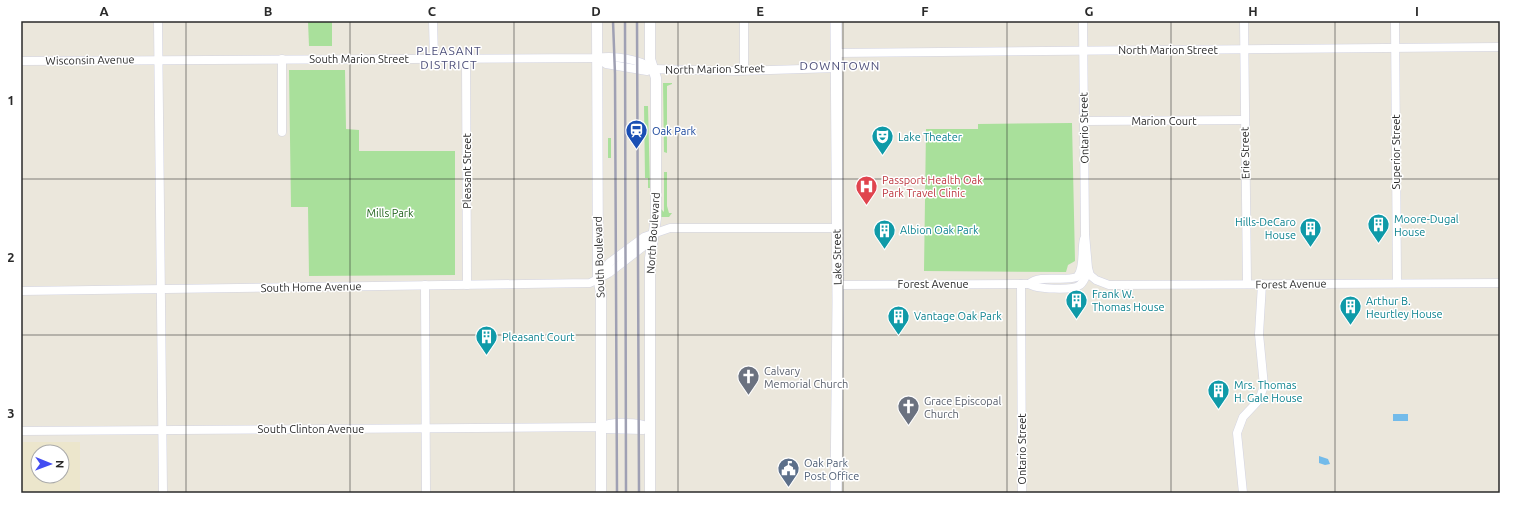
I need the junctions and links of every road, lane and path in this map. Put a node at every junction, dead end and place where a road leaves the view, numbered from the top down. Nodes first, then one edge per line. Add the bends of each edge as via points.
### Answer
1 (158, 21) edge
2 (433, 21) edge
3 (597, 21) edge
4 (650, 21) edge
5 (744, 21) edge
6 (836, 21) edge
7 (1083, 21) edge
8 (1244, 21) edge
9 (1395, 21) edge
10 (1500, 47) edge
11 (1395, 49) junction
12 (1244, 50) junction
13 (1083, 51) junction
14 (836, 53) junction
15 (466, 58) junction
16 (597, 58) junction
17 (158, 59) junction
18 (282, 59) junction
19 (434, 59) junction
20 (21, 61) edge
21 (836, 68) junction
22 (653, 69) junction
23 (744, 70) junction
24 (1245, 120) junction
25 (1084, 121) junction
26 (282, 132) dead end
27 (837, 228) junction
28 (653, 234) junction
29 (1086, 267) junction
30 (598, 277) junction
31 (1397, 283) junction
32 (1500, 283) edge
33 (1025, 284) junction
34 (1247, 284) junction
35 (1262, 284) junction
36 (425, 285) junction
37 (467, 285) junction
38 (838, 285) junction
39 (161, 289) junction
40 (21, 291) edge
41 (601, 427) junction
42 (650, 427) junction
43 (425, 428) junction
44 (162, 430) junction
45 (21, 431) edge
46 (163, 493) edge
47 (426, 493) edge
48 (601, 493) edge
49 (650, 493) edge
50 (836, 493) edge
51 (1022, 493) edge
52 (1243, 493) edge

1 - 17 street
2 - 19 street
3 - 16 street, South Boulevard
4 - 22 street, North Boulevard via 650,59
5 - 23 street
6 - 14 main road, Lake Street
7 - 13 street, Ontario Street
8 - 12 street, Erie Street
9 - 11 street, Superior Street
10 - 11 street, North Marion Street
11 - 12 street, North Marion Street
11 - 31 street, Superior Street
12 - 13 street, North Marion Street
12 - 24 street, Erie Street
13 - 14 street, North Marion Street
13 - 25 street, Ontario Street
14 - 21 main road, Lake Street
15 - 16 street, South Marion Street
15 - 19 street, South Marion Street
15 - 37 street, Pleasant Street
16 - 22 street, South Marion Street via 646,63
16 - 30 street, South Boulevard
17 - 18 street, South Marion Street
17 - 20 street, Wisconsin Avenue
17 - 39 street
18 - 19 street, South Marion Street
18 - 26 street
21 - 23 street, North Marion Street
21 - 27 main road, Lake Street
22 - 23 street, North Marion Street
22 - 28 street, North Boulevard via 656,78 656,218
24 - 25 street, Marion Court
24 - 34 street, Erie Street
25 - 29 street, Ontario Street
27 - 28 street via 670,228
27 - 38 main road, Lake Street
28 - 30 street, South Home Avenue via 644,246 609,273
28 - 42 street, North Boulevard via 650,258
29 - 33 street, Forest Avenue via 1079,286 1034,280
29 - 34 street, Forest Avenue via 1099,283 1109,285
30 - 37 street, South Home Avenue via 590,283
30 - 41 street, South Boulevard via 601,293
31 - 32 street, Forest Avenue
31 - 35 street, Forest Avenue
33 - 38 street, Forest Avenue
33 - 51 street, Ontario Street
34 - 35 street, Forest Avenue
35 - 52 street via 1259,334 1264,391 1243,417 1237,433
36 - 37 street, South Home Avenue
36 - 39 street, South Home Avenue
36 - 43 street
38 - 50 main road, Lake Street
39 - 40 street, South Home Avenue
39 - 44 street
41 - 42 street, South Clinton Avenue via 606,424 643,424
41 - 43 street, South Clinton Avenue
41 - 48 street, South Boulevard
42 - 49 street, North Boulevard
43 - 44 street, South Clinton Avenue
43 - 47 street
44 - 45 street, South Clinton Avenue
44 - 46 street

